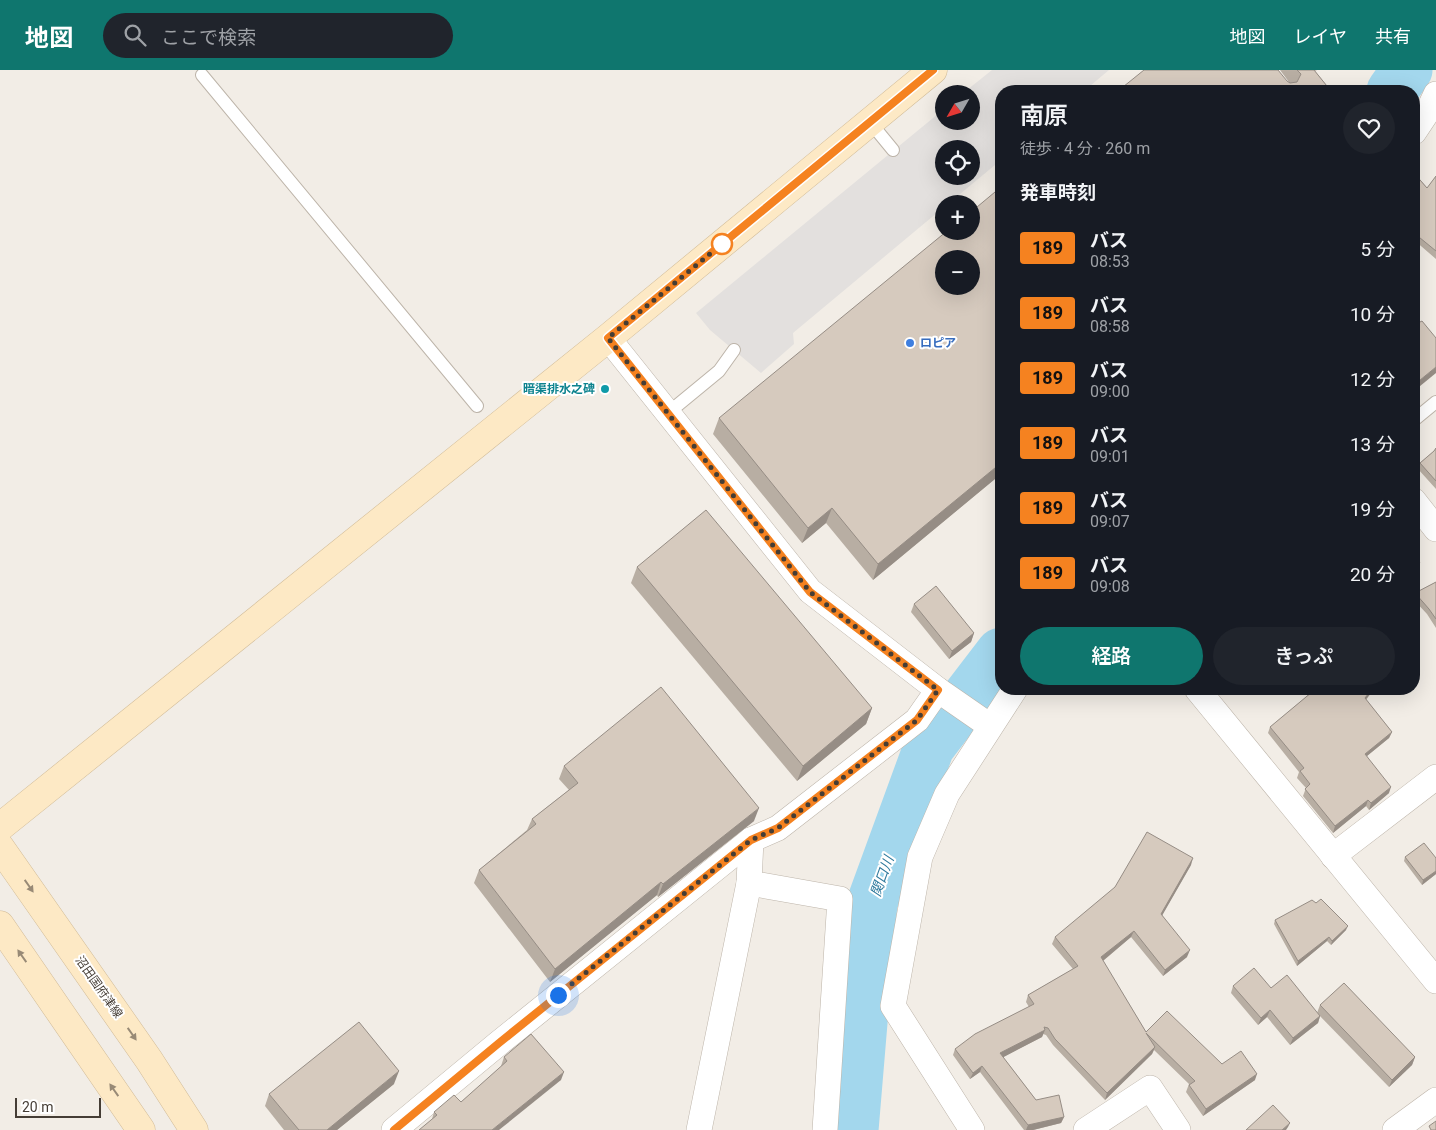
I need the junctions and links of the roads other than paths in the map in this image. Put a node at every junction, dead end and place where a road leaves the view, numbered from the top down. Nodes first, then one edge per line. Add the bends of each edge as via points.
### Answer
1 (933, 70) edge
2 (202, 75) dead end
3 (1436, 94) edge
4 (870, 122) junction
5 (1420, 123) edge
6 (893, 150) dead end
7 (608, 338) junction
8 (734, 350) dead end
9 (1436, 402) edge
10 (477, 406) dead end
11 (668, 413) junction
12 (1420, 415) edge
13 (1420, 509) edge
14 (1436, 530) edge
15 (938, 690) junction
16 (1011, 695) edge
17 (1202, 695) edge
18 (990, 726) junction
19 (1436, 777) edge
20 (0, 827) edge
21 (751, 840) junction
22 (0, 847) edge
23 (1333, 856) junction
24 (749, 883) junction
25 (0, 925) edge
26 (1436, 981) edge
27 (1436, 1100) edge
28 (142, 1130) edge
29 (194, 1130) edge
30 (394, 1130) edge
31 (699, 1130) edge
32 (825, 1130) edge
33 (972, 1130) edge
34 (1086, 1130) edge
35 (1178, 1130) edge
36 (1395, 1130) edge

1 - 4 street
2 - 10 lane
3 - 5 street
4 - 6 lane
4 - 7 street
7 - 11 street
7 - 20 street
8 - 11 lane via 718,371
9 - 12 lane
11 - 15 street via 810,592
13 - 14 street
15 - 18 street
15 - 21 street via 917,720 778,828
16 - 18 street
17 - 23 street
18 - 33 street via 947,794 920,857 893,1006
19 - 23 street
21 - 24 street
21 - 30 street
22 -> 29 street, 沼田国府津線 via 150,1060
23 - 26 street
24 - 31 street
24 - 32 street via 840,899
28 -> 25 street
27 - 36 street
34 - 35 street via 1150,1088

